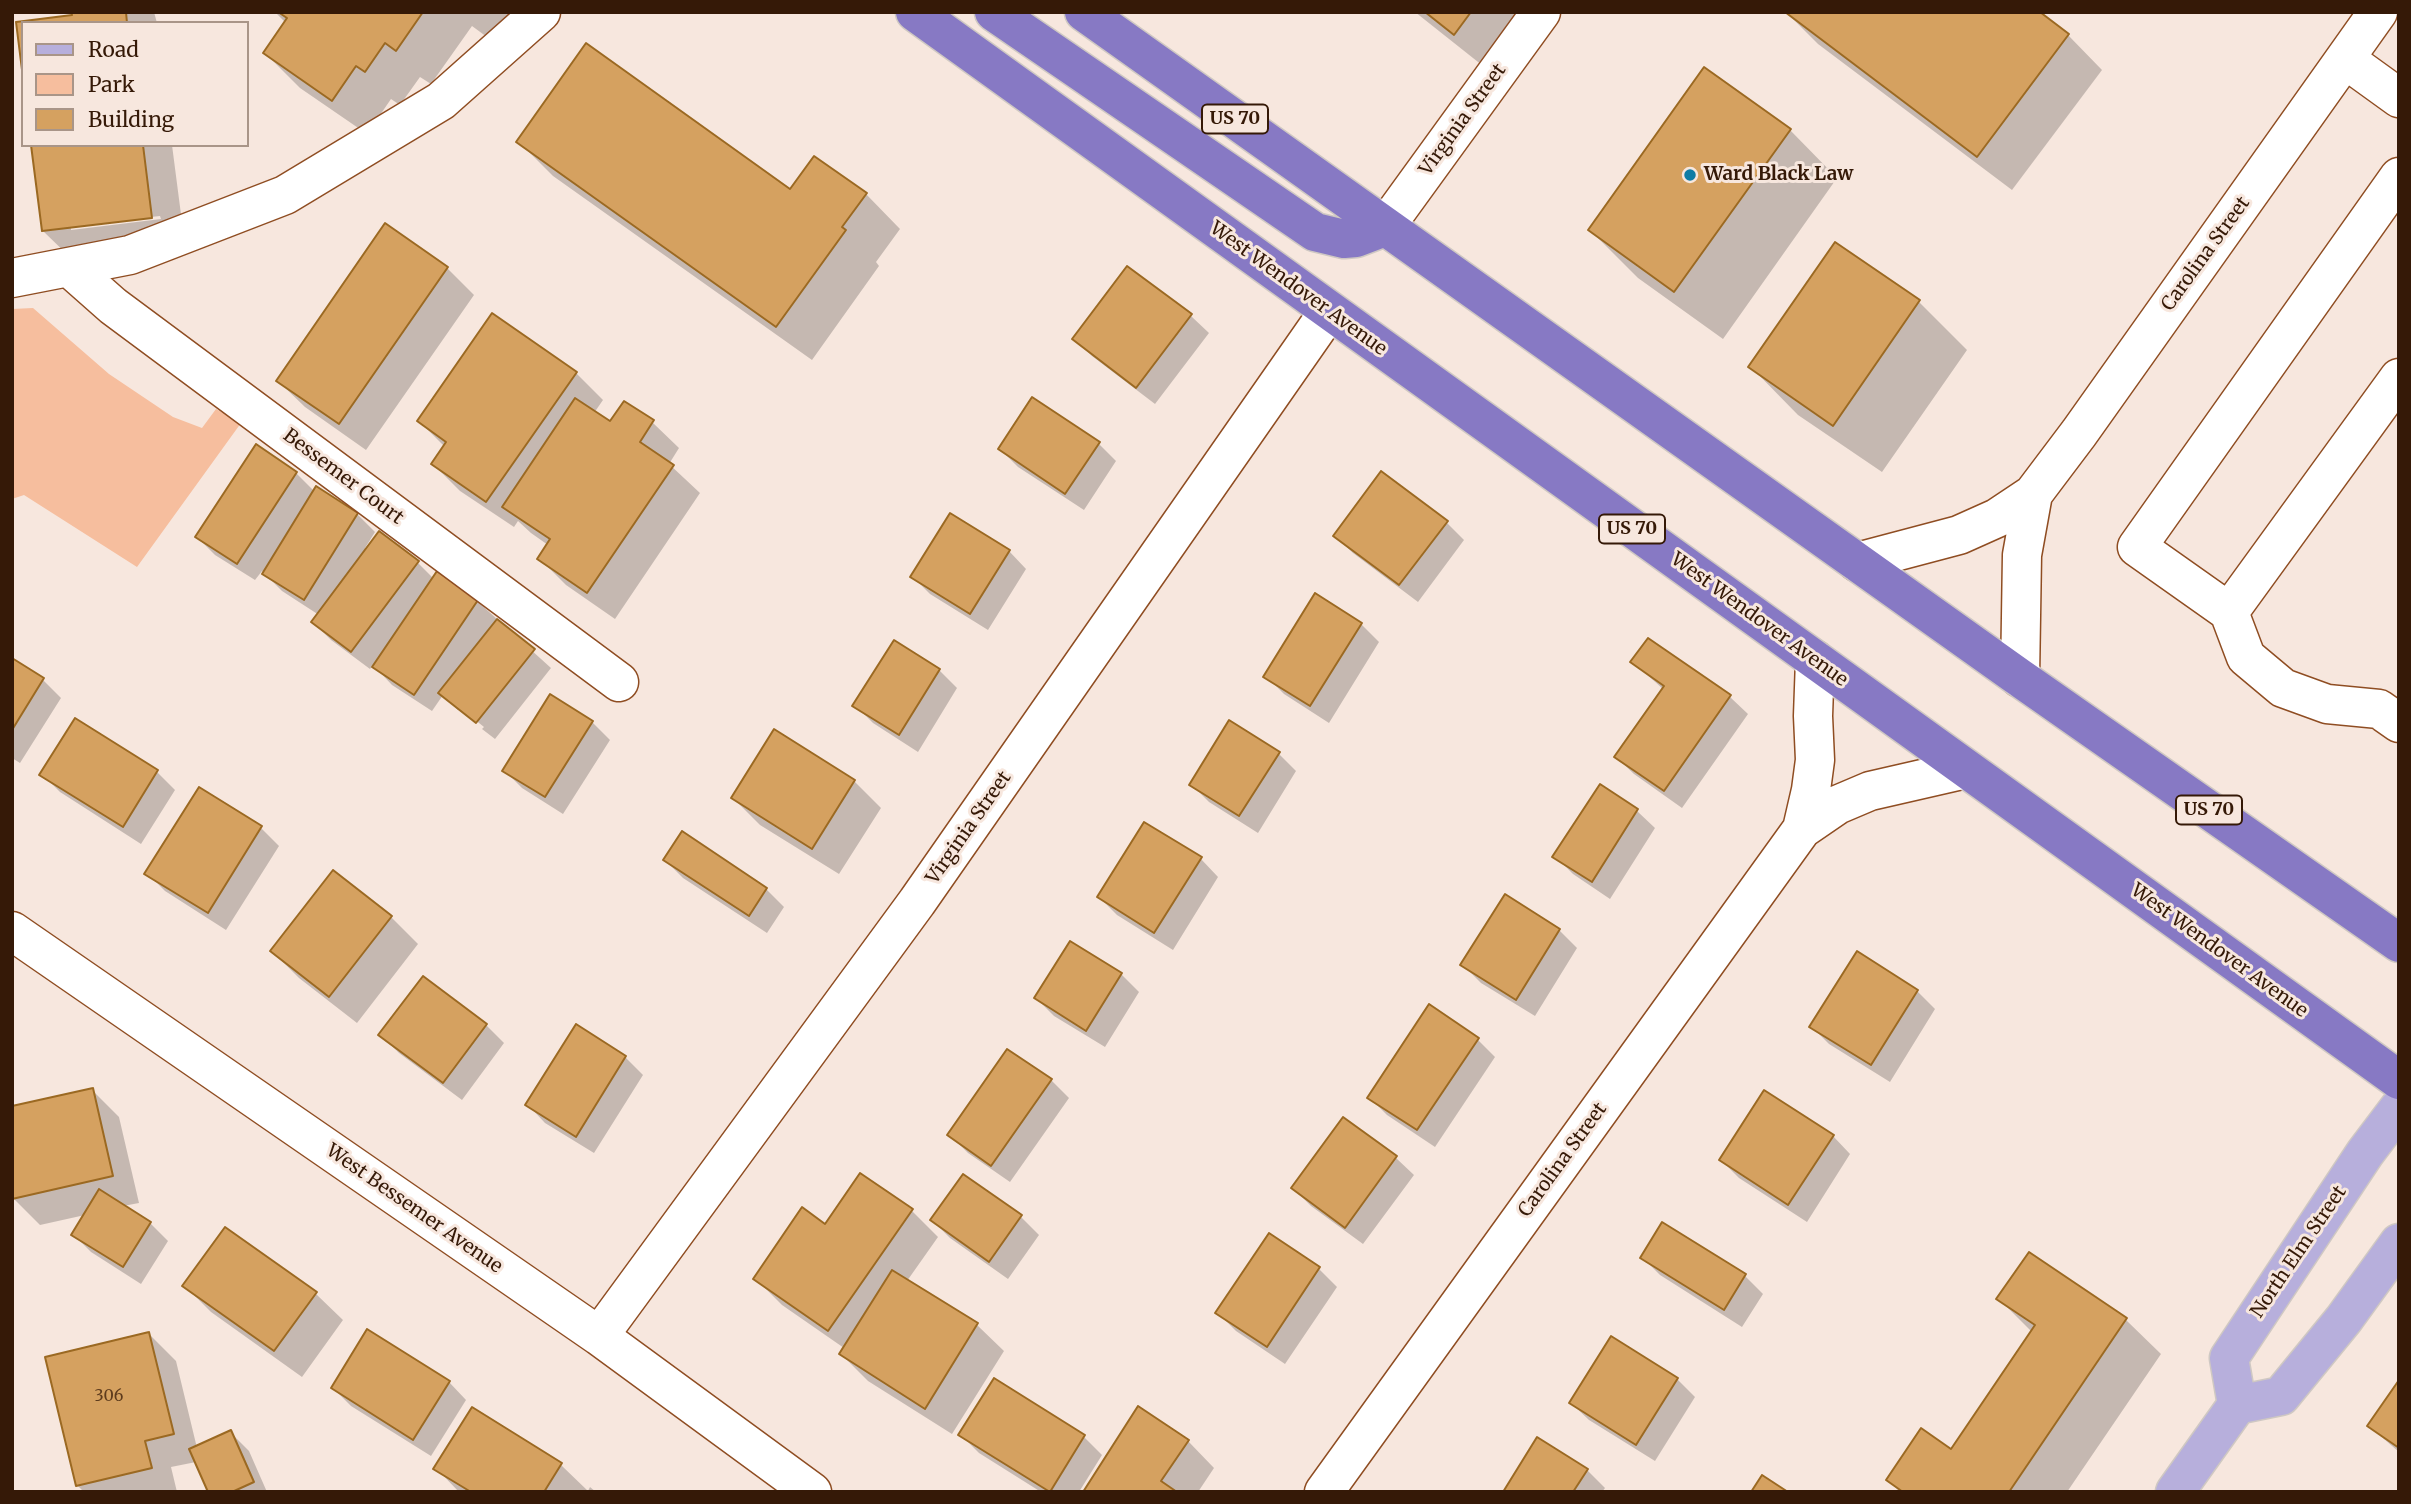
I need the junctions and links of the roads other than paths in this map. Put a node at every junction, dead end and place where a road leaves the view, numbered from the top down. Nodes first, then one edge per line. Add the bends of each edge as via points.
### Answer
1 (541, 12) edge
2 (915, 12) edge
3 (994, 12) edge
4 (1084, 12) edge
5 (1541, 12) edge
6 (2378, 12) edge
7 (2345, 59) junction
8 (2399, 98) edge
9 (2399, 177) edge
10 (1385, 227) junction
11 (70, 268) junction
12 (12, 278) edge
13 (1329, 311) junction
14 (2399, 378) edge
15 (2033, 494) junction
16 (1857, 562) junction
17 (2229, 612) junction
18 (1815, 660) junction
19 (2020, 678) junction
20 (619, 682) dead end
21 (2399, 723) edge
22 (1966, 769) junction
23 (1802, 829) junction
24 (12, 931) edge
25 (2399, 943) edge
26 (2399, 1080) edge
27 (2399, 1108) edge
28 (2399, 1243) edge
29 (599, 1336) junction
30 (2237, 1405) junction
31 (812, 1492) edge
32 (1324, 1492) edge
33 (2175, 1492) edge

1 - 11 street via 440,101 285,195 130,255
2 - 13 highway, West Wendover Avenue / US 70
3 - 10 highway via 1315,232 1356,238
4 - 10 highway, US 70
5 - 10 street, Virginia Street
6 - 7 street, Carolina Street
7 - 8 street
7 - 15 street, Carolina Street
9 - 17 street via 2137,547
10 - 16 highway, US 70
11 - 12 street
11 - 20 street, Bessemer Court via 113,306
13 - 18 highway, West Wendover Avenue / US 70
13 - 29 street, Virginia Street via 917,902
14 - 17 street
15 - 16 street, Carolina Street via 1997,518 1959,535
15 - 19 street, Carolina Street via 2022,555
16 - 19 highway, US 70
17 - 21 street via 2246,657 2283,688 2327,704 2379,709
18 - 22 highway, West Wendover Avenue / US 70
18 - 23 street, Carolina Street via 1815,760
19 - 25 highway, US 70
22 - 23 street, Carolina Street via 1870,791 1837,805
22 - 26 highway, West Wendover Avenue / US 70
23 - 32 street, Carolina Street
24 - 29 street, West Bessemer Avenue
27 - 30 main road, North Elm Street via 2229,1359
28 - 30 main road via 2281,1396
29 - 31 street, West Bessemer Avenue
30 - 33 main road

